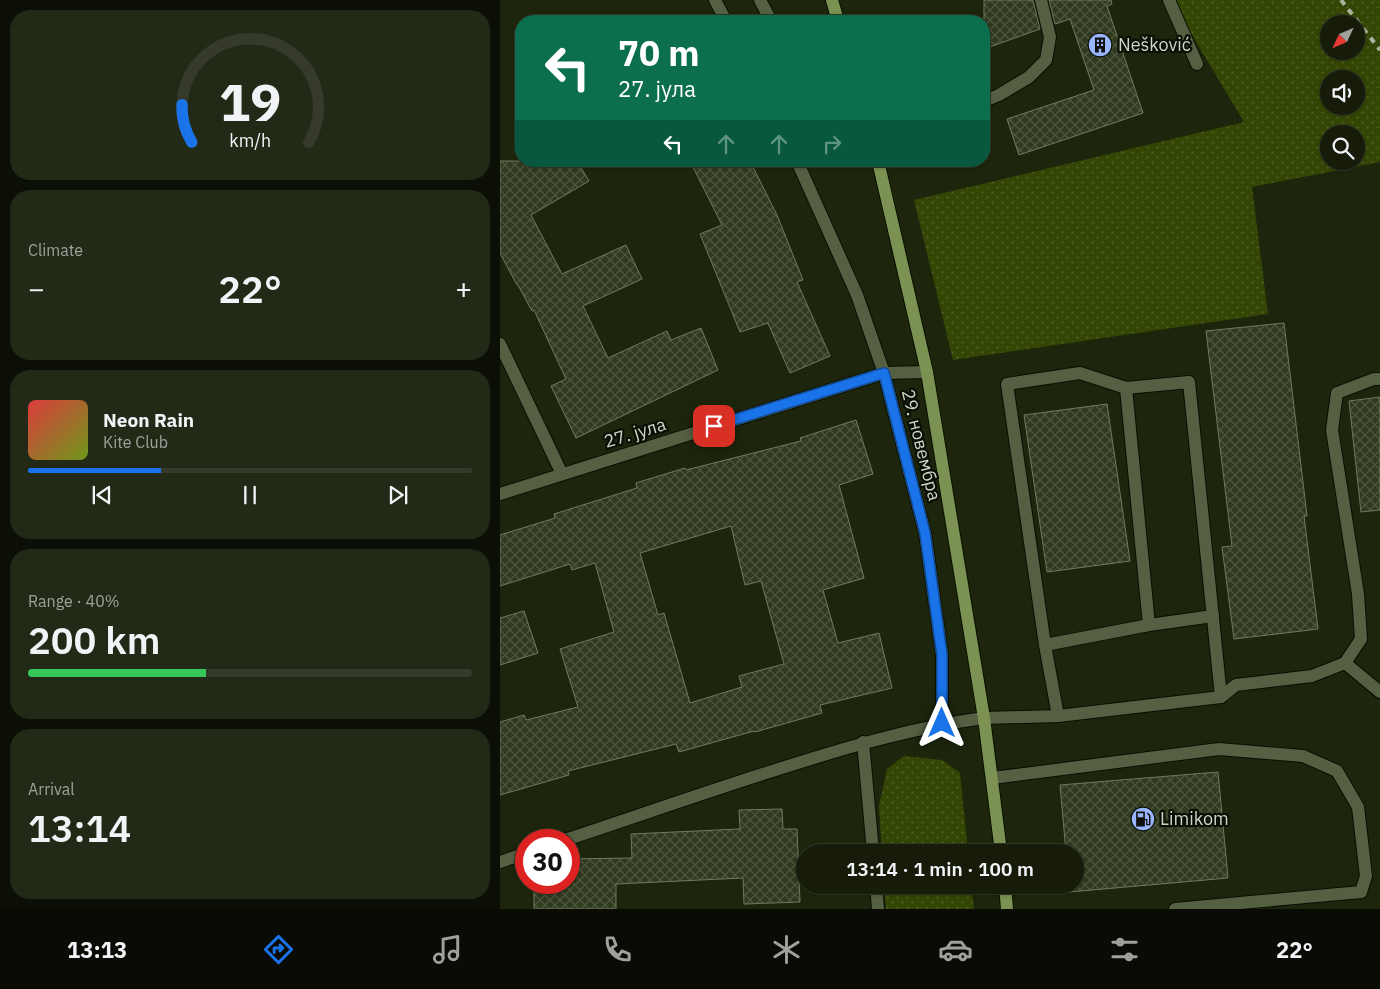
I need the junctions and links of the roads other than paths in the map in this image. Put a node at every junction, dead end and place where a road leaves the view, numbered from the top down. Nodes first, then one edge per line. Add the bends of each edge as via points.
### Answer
1 (715, 0) edge
2 (760, 0) edge
3 (832, 0) edge
4 (1041, 0) edge
5 (1169, 0) edge
6 (723, 15) edge
7 (768, 15) edge
8 (836, 15) edge
9 (1197, 64) dead end
10 (990, 98) edge
11 (799, 167) edge
12 (879, 167) edge
13 (500, 344) edge
14 (926, 372) junction
15 (884, 373) junction
16 (1380, 379) edge
17 (1126, 388) junction
18 (562, 474) junction
19 (500, 494) edge
20 (1214, 616) junction
21 (1149, 625) junction
22 (1045, 645) junction
23 (1345, 664) junction
24 (1380, 692) edge
25 (1221, 697) junction
26 (1058, 716) junction
27 (984, 718) junction
28 (942, 723) junction
29 (863, 742) junction
30 (992, 778) junction
31 (580, 835) edge
32 (872, 844) edge
33 (1000, 844) edge
34 (515, 857) edge
35 (500, 862) edge
36 (877, 894) edge
37 (1006, 894) edge
38 (878, 909) edge
39 (1008, 909) edge
40 (1175, 909) edge

1 - 6 street
2 - 7 street
3 - 8 main road
4 - 10 street via 1050,37 1046,60 1029,77
5 - 9 street
11 - 15 street, 29. новембра via 857,295
12 - 14 main road
13 - 18 street
14 - 15 street, 27. јула
14 - 27 main road
15 - 18 street, 27. јула
15 - 28 street, 29. новембра via 925,533 942,655
16 - 23 street via 1337,393 1332,430 1358,594 1361,639
17 - 20 street via 1190,382
17 - 21 street
17 - 22 street via 1080,373 1007,384
18 - 19 street, 27. јула
20 - 21 street
20 - 25 street
21 - 22 street
22 - 26 street
23 - 24 street
23 - 25 street via 1312,676 1236,685
25 - 26 street
26 - 27 street
27 - 28 street
27 - 30 main road
28 - 29 street
29 - 31 street
29 - 32 street
30 - 33 main road
30 - 40 street via 1219,749 1303,756 1337,771 1358,807 1366,876 1361,892
34 - 35 street
36 - 38 street
37 - 39 main road

